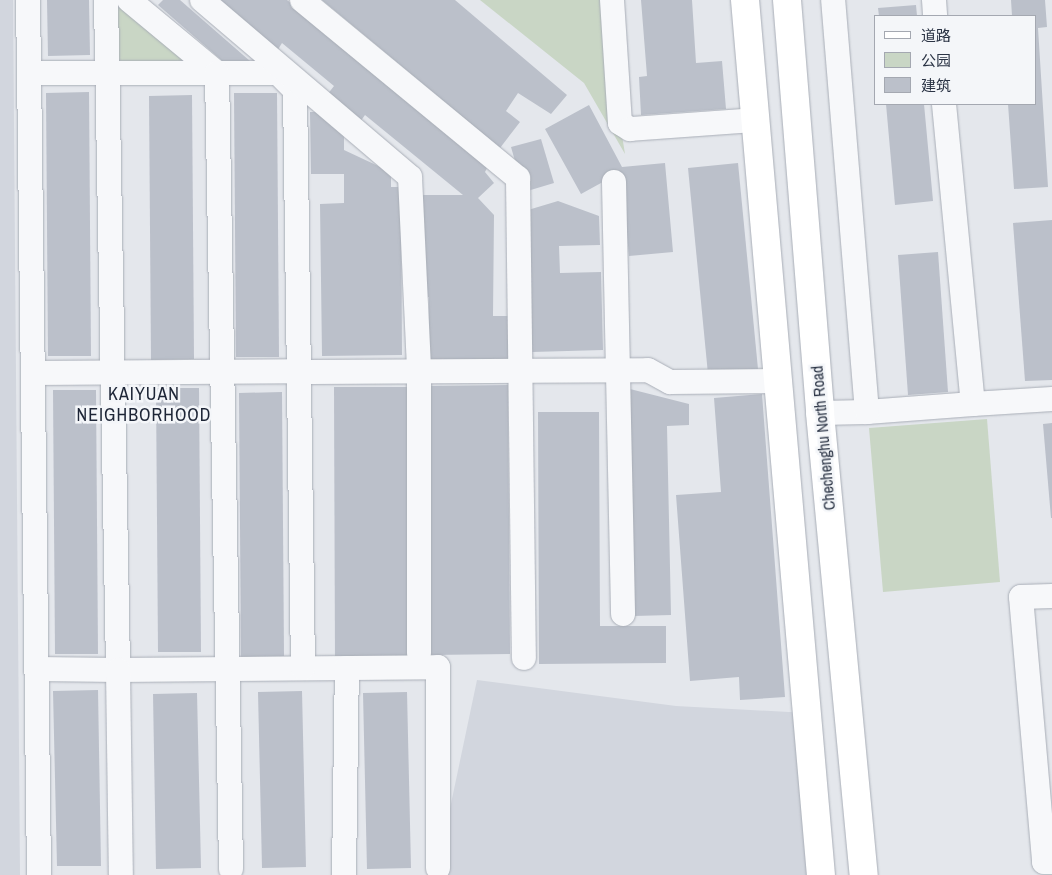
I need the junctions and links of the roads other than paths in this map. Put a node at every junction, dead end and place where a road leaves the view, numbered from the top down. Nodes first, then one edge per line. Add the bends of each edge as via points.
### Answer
1 (28, 0) edge
2 (106, 0) edge
3 (129, 0) edge
4 (202, 0) edge
5 (302, 0) edge
6 (612, 0) edge
7 (745, 0) edge
8 (787, 0) edge
9 (833, 0) edge
10 (934, 0) edge
11 (935, 15) edge
12 (29, 73) junction
13 (217, 73) junction
14 (107, 74) junction
15 (308, 96) dead end
16 (944, 105) edge
17 (756, 120) junction
18 (614, 182) dead end
19 (522, 370) junction
20 (619, 370) junction
21 (223, 371) junction
22 (419, 371) junction
23 (113, 372) junction
24 (304, 372) junction
25 (33, 373) junction
26 (778, 382) junction
27 (1052, 398) edge
28 (973, 404) junction
29 (867, 412) junction
30 (820, 413) junction
31 (1052, 596) edge
32 (623, 614) dead end
33 (419, 652) dead end
34 (524, 658) dead end
35 (309, 663) junction
36 (347, 668) junction
37 (37, 669) junction
38 (229, 669) junction
39 (118, 670) junction
40 (1052, 862) edge
41 (438, 868) dead end
42 (231, 869) dead end
43 (120, 874) edge
44 (40, 875) edge
45 (344, 875) edge
46 (821, 875) edge
47 (864, 875) edge

1 - 12 street
2 - 14 street
3 - 13 street
4 - 22 street via 410,177
5 - 19 street via 518,178
6 - 17 street via 620,123 630,129
7 - 17 main road
8 - 30 main road, Chechenghu North Road
9 - 29 street
10 - 11 street
12 - 14 street
12 - 25 street
13 - 14 street
13 - 21 street
13 - 24 street via 278,73 295,90
14 - 23 street
15 - 24 street
16 - 28 street
17 - 26 main road
18 - 20 street
19 - 20 street
19 - 22 street
19 - 34 street
20 - 26 street via 648,370 670,382
20 - 32 street
21 - 23 street
21 - 24 street
21 - 38 street
22 - 24 street
22 - 33 street
23 - 25 street
23 - 39 street
24 - 35 street
25 - 37 street
26 - 46 main road
27 - 28 street
28 - 29 street
29 - 30 street
30 - 47 main road, Chechenghu North Road
31 - 40 street via 1021,597 1044,862
35 - 36 street
35 - 38 street
36 - 41 street via 438,667
36 - 45 street
37 - 39 street
37 - 44 street
38 - 39 street
38 - 42 street
39 - 43 street

